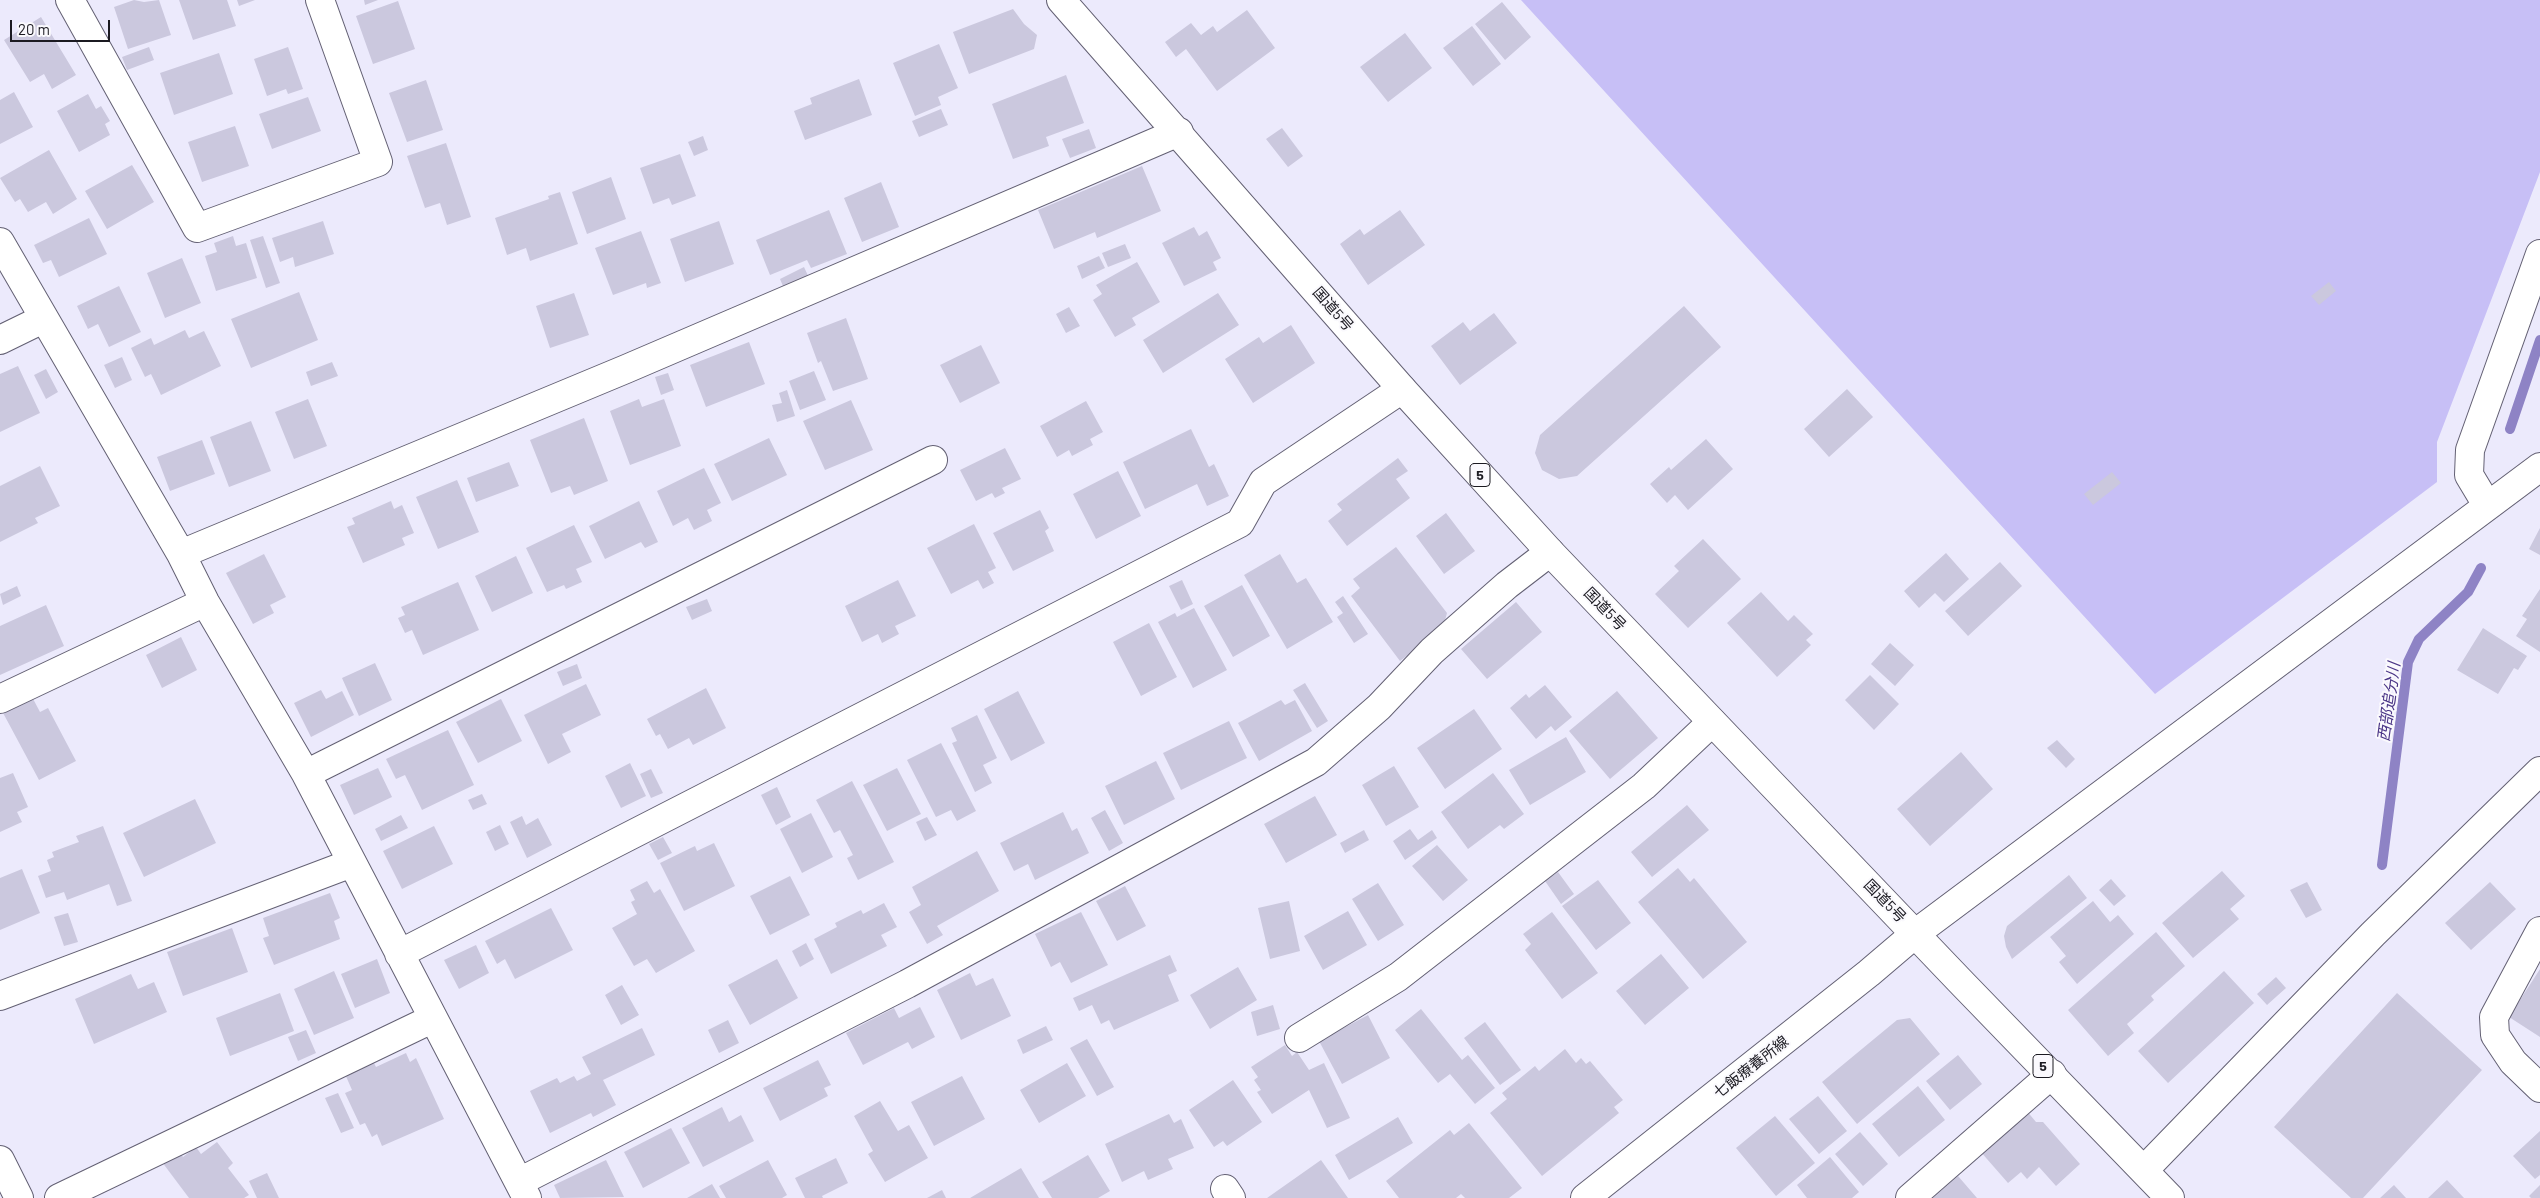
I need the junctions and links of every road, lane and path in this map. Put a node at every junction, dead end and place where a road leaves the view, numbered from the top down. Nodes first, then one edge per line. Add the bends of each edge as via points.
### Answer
1 (70, 0) edge
2 (320, 0) edge
3 (1062, 0) edge
4 (1179, 132) junction
5 (0, 242) edge
6 (2540, 254) edge
7 (43, 319) junction
8 (0, 340) edge
9 (1402, 389) junction
10 (933, 460) dead end
11 (2540, 467) edge
12 (2487, 505) junction
13 (1550, 552) junction
14 (181, 554) junction
15 (205, 602) junction
16 (0, 699) edge
17 (1712, 722) junction
18 (2540, 771) edge
19 (306, 774) junction
20 (352, 863) junction
21 (2540, 931) edge
22 (1916, 933) junction
23 (398, 954) junction
24 (0, 996) edge
25 (432, 1019) junction
26 (1299, 1038) dead end
27 (2052, 1074) junction
28 (2540, 1088) edge
29 (0, 1160) edge
30 (2144, 1170) junction
31 (523, 1190) edge
32 (19, 1198) edge
33 (59, 1198) edge
34 (1585, 1198) edge
35 (1910, 1198) edge
36 (2170, 1198) edge

1 - 2 main road via 197,228 378,162
3 - 4 main road, 国道5号 / 5
4 - 9 main road, 国道5号 / 5
4 - 14 main road
5 - 7 main road
6 - 12 main road via 2470,450 2469,475
7 - 8 main road
7 - 14 main road
9 - 13 main road, 国道5号 / 5
9 - 23 main road via 1263,482 1240,523
10 - 19 main road
11 - 12 main road, 七飯療養所線
12 - 22 main road, 七飯療養所線
13 - 17 main road, 国道5号 / 5
13 - 31 main road via 1432,651 1379,707 1316,762
14 - 15 main road
15 - 16 main road
15 - 19 main road
17 - 22 main road, 国道5号 / 5
17 - 26 main road via 1644,786 1406,971
18 - 30 main road via 2373,934
19 - 20 main road
20 - 23 main road
20 - 24 main road
21 - 28 main road via 2494,1017 2495,1035 2513,1062
22 - 27 main road, 国道5号 / 5
22 - 34 main road, 七飯療養所線
23 - 25 main road
25 - 31 main road
25 - 33 main road
27 - 30 main road, 国道5号 / 5
27 - 35 main road
29 - 32 main road
30 - 36 main road, 国道5号 / 5

